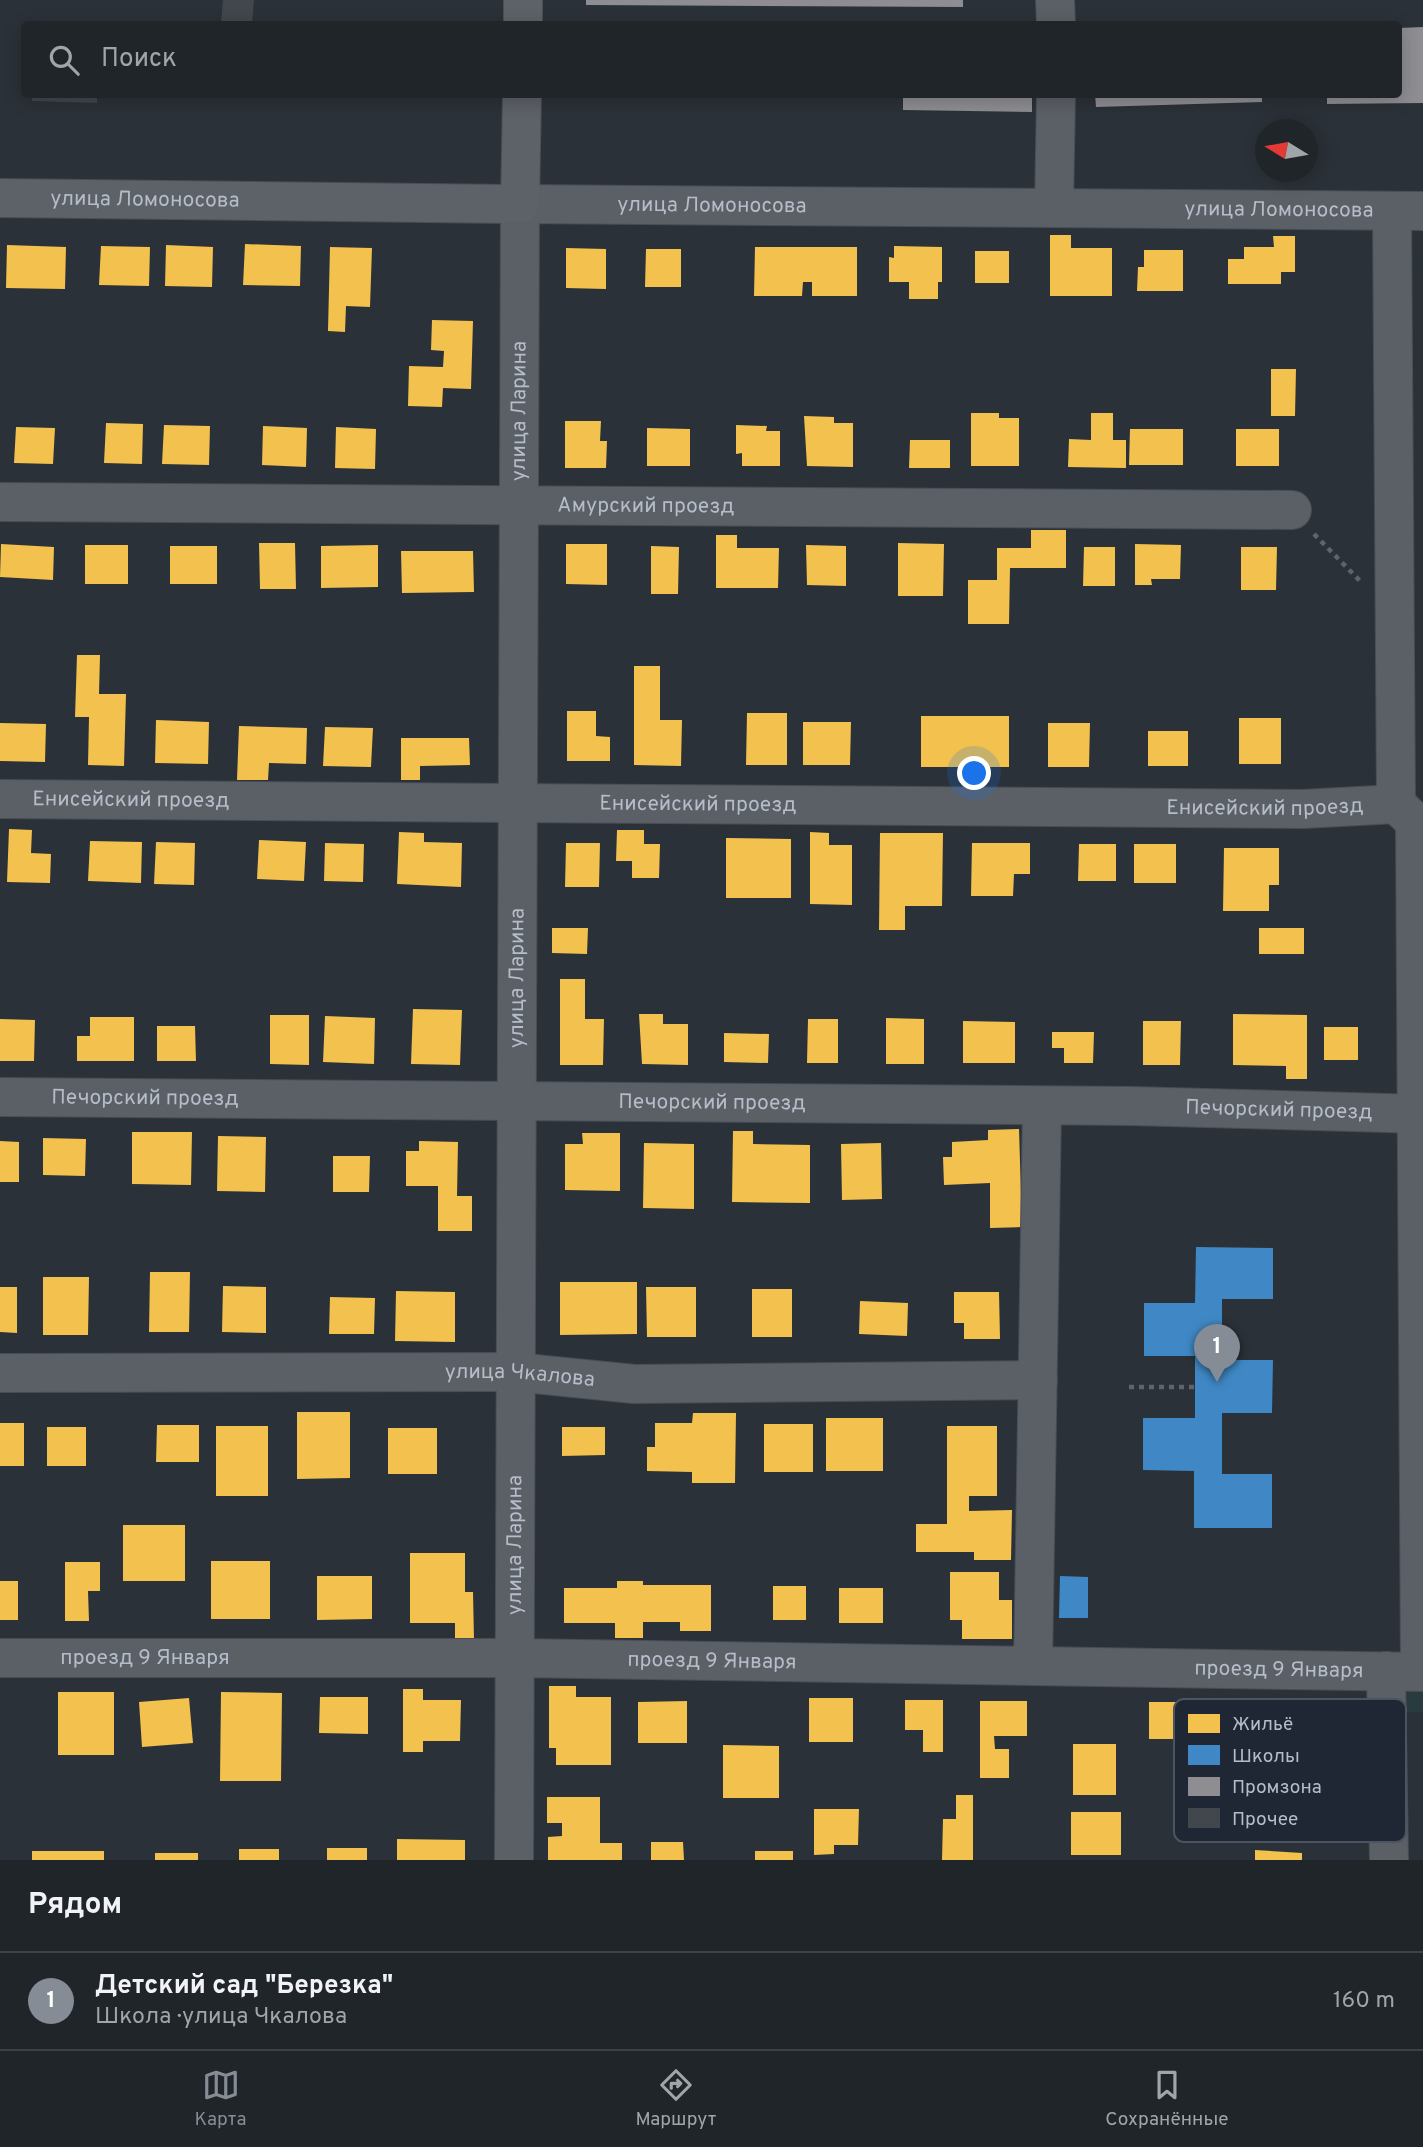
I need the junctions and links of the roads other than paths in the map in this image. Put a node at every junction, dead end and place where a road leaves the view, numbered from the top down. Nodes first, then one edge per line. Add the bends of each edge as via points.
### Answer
1 (523, 0) edge
2 (1055, 0) edge
3 (523, 21) edge
4 (1056, 21) edge
5 (522, 98) edge
6 (1056, 98) edge
7 (0, 198) edge
8 (520, 204) junction
9 (1054, 208) junction
10 (1407, 211) edge
11 (0, 502) edge
12 (519, 507) junction
13 (1292, 510) road end
14 (0, 799) edge
15 (518, 802) junction
16 (1396, 804) junction
17 (0, 1097) edge
18 (516, 1102) junction
19 (1042, 1107) junction
20 (1420, 1114) edge
21 (515, 1372) junction
22 (0, 1373) edge
23 (1038, 1380) junction
24 (0, 1658) edge
25 (514, 1658) junction
26 (1033, 1666) junction
27 (1410, 1671) edge
28 (1406, 1709) edge
29 (1392, 1842) edge
30 (514, 1860) edge
31 (1390, 1860) edge

1 - 3 main road
2 - 4 street
5 - 8 main road, улица Ларина
6 - 9 street
7 - 8 main road, улица Ломоносова
8 - 9 street, улица Ломоносова
8 - 12 street, улица Ларина
9 - 10 street, улица Ломоносова
10 - 16 street via 1395,617
11 - 12 street, Амурский проезд
12 - 13 street, Амурский проезд
12 - 15 street, улица Ларина
14 - 15 street, Енисейский проезд
15 - 16 street, Енисейский проезд via 1303,809
15 - 18 street, улица Ларина
16 - 20 street via 1415,822
17 - 18 street, Печорский проезд
18 - 19 street, Печорский проезд
18 - 21 street, улица Ларина
19 - 20 street, Печорский проезд
19 - 23 street
20 - 27 street
21 - 22 street, улица Чкалова
21 - 23 street, улица Чкалова via 634,1384
21 - 25 street, улица Ларина
23 - 26 street
24 - 25 street, проезд 9 Января
25 - 26 street, проезд 9 Января
25 - 30 street, улица Ларина
26 - 27 street, проезд 9 Января
27 - 28 street
29 - 31 street

